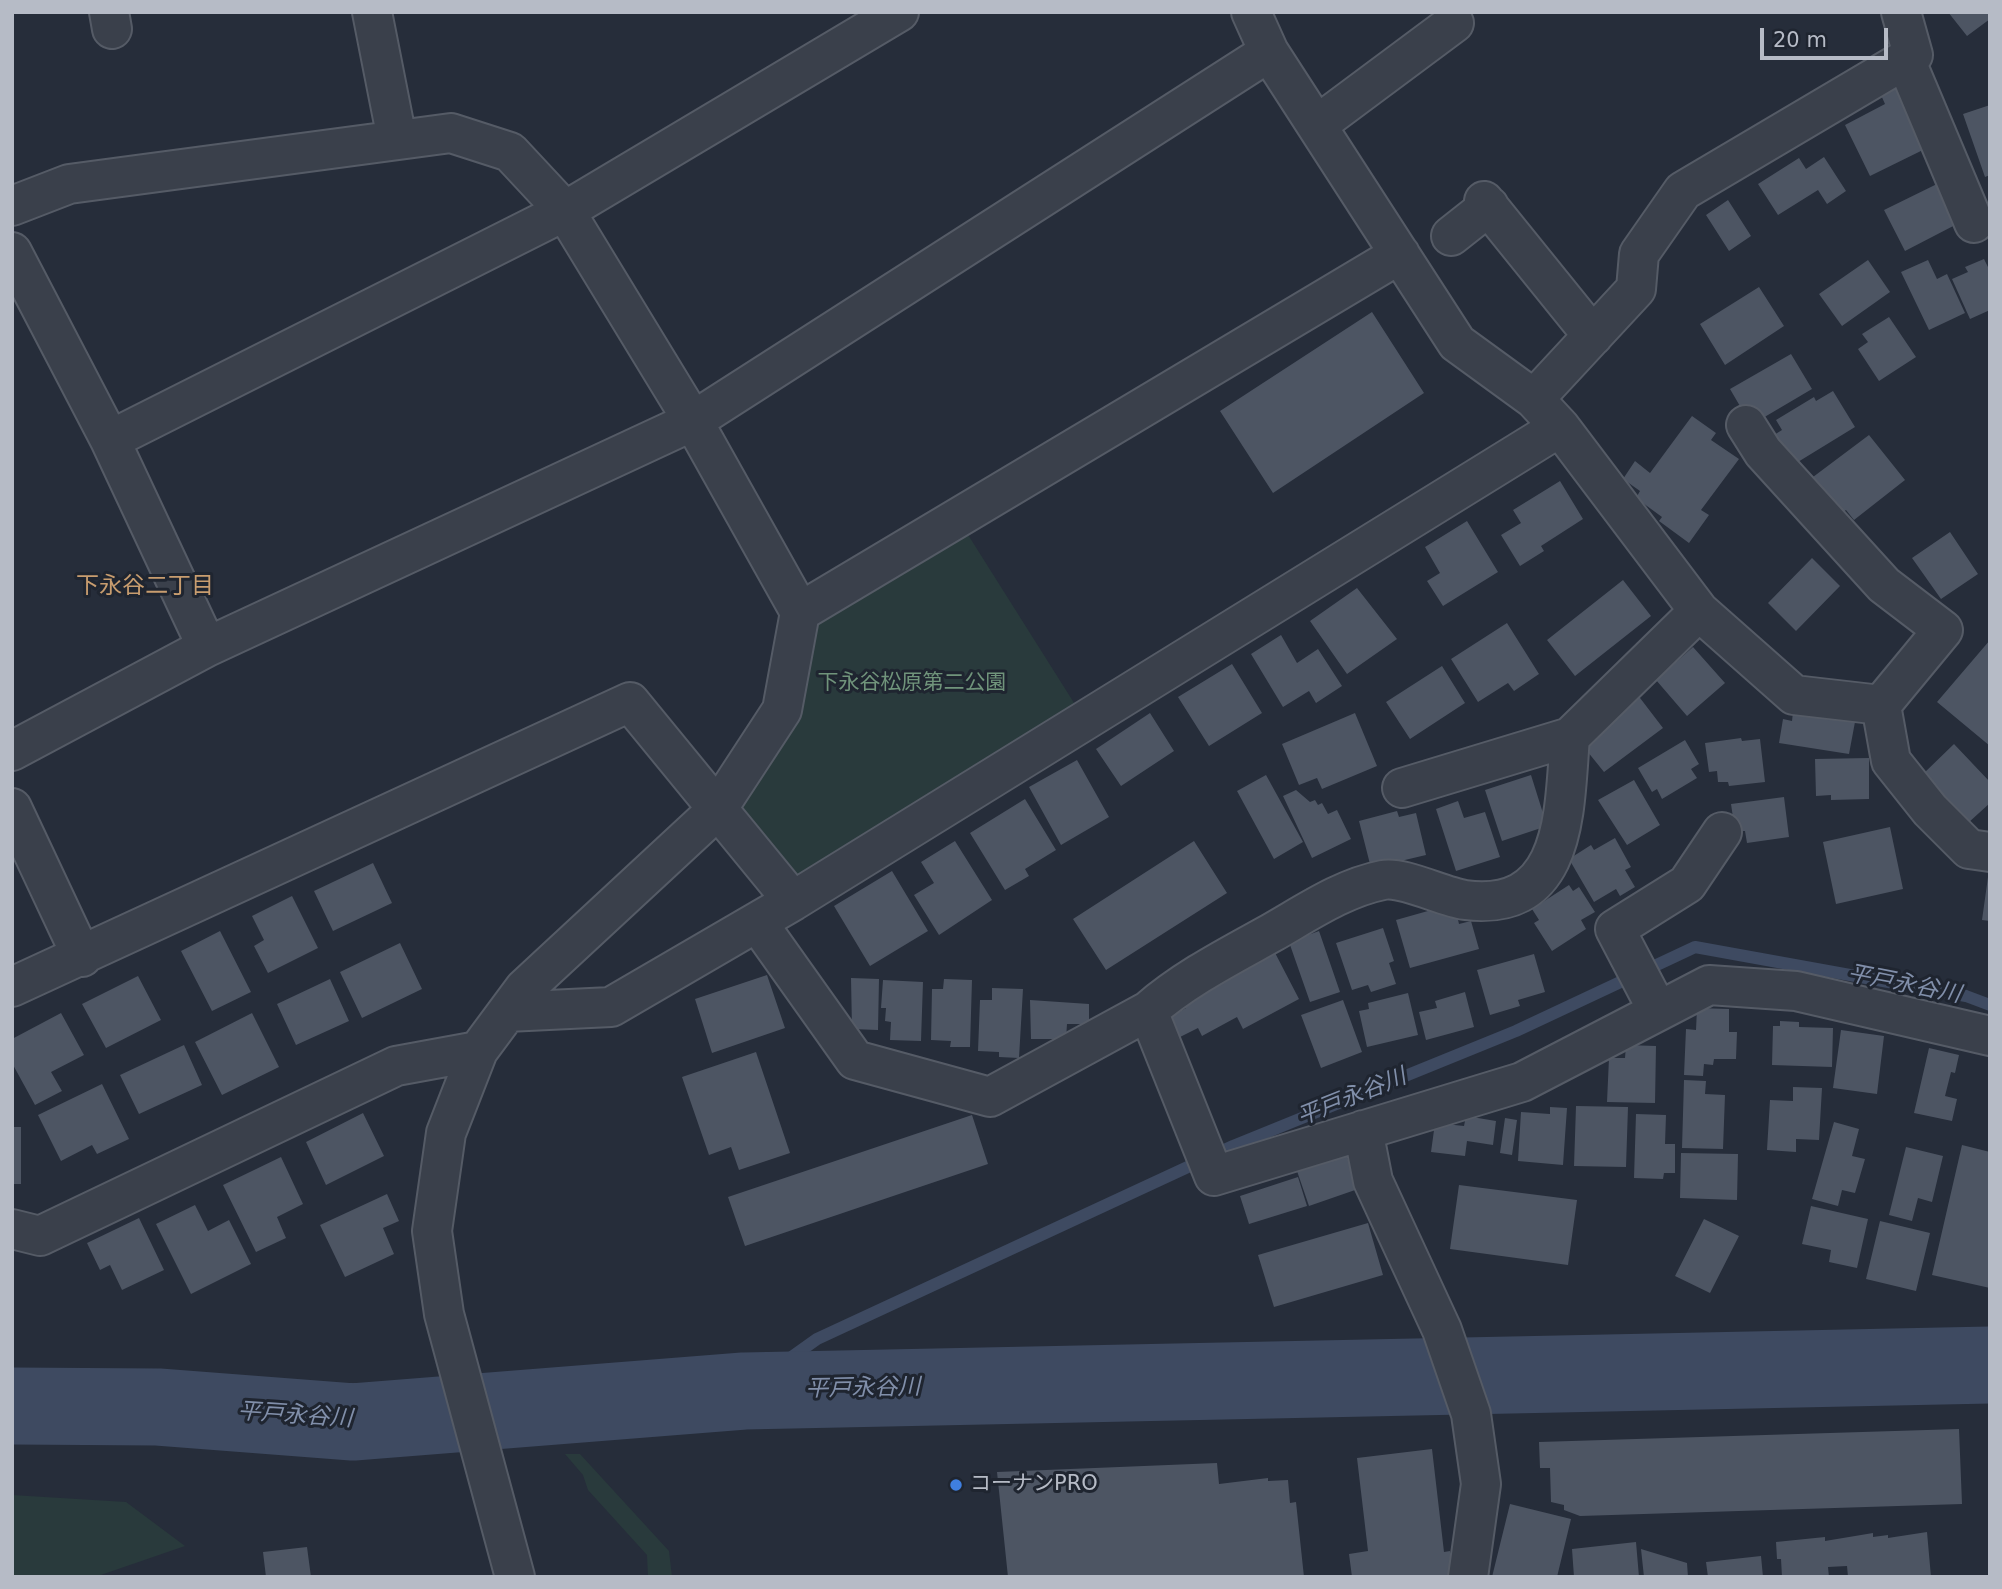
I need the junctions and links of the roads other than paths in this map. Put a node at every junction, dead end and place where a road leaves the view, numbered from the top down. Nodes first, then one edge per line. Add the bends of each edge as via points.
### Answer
1 (372, 12) edge
2 (899, 12) edge
3 (1251, 12) edge
4 (1901, 12) edge
5 (1454, 23) dead end
6 (1269, 52) junction
7 (1905, 59) junction
8 (1317, 125) junction
9 (397, 139) junction
10 (12, 206) edge
11 (565, 211) junction
12 (1974, 223) dead end
13 (12, 252) edge
14 (1421, 254) junction
15 (1593, 336) junction
16 (1534, 399) junction
17 (693, 421) junction
18 (1746, 425) dead end
19 (1560, 427) junction
20 (110, 440) junction
21 (1699, 611) junction
22 (800, 612) junction
23 (207, 647) junction
24 (1881, 705) junction
25 (1570, 737) junction
26 (12, 751) edge
27 (1402, 788) dead end
28 (12, 808) edge
29 (716, 811) junction
30 (1722, 832) dead end
31 (1990, 852) edge
32 (793, 901) junction
33 (757, 922) junction
34 (82, 957) junction
35 (12, 987) edge
36 (1653, 1001) junction
37 (1148, 1011) junction
38 (508, 1012) junction
39 (1990, 1036) edge
40 (478, 1051) junction
41 (1363, 1130) junction
42 (12, 1229) edge
43 (515, 1577) edge
44 (1468, 1577) edge

1 - 9 street
2 - 11 street
3 - 6 street
4 - 7 street via 1913,55
5 - 8 street
6 - 8 street
6 - 17 street
7 - 12 street
7 - 15 street via 1684,191 1639,254 1636,289
8 - 14 street
9 - 10 street via 69,184
9 - 11 street via 452,133 510,152
11 - 17 street
11 - 20 street
13 - 20 street
14 - 15 street via 1486,204
14 - 16 street via 1457,343
14 - 22 street
15 - 16 street
16 - 19 street
17 - 22 street
17 - 23 street
18 - 24 street via 1763,452 1884,585 1943,630
19 - 21 street
19 - 32 street
20 - 23 street
21 - 24 street via 1794,695
21 - 25 street
22 - 29 street via 782,710
23 - 26 street
24 - 31 street via 1891,761 1969,849
25 - 27 street
25 - 37 street via 1563,821 1542,877 1515,898 1466,900 1386,879 1341,894 1176,986
28 - 34 street
29 - 32 street
29 - 34 street via 630,702
29 - 38 street via 524,989
30 - 36 street via 1687,884 1615,929
32 - 33 street
33 - 37 street via 855,1060 990,1097
33 - 38 street via 611,1007
34 - 35 street
36 - 39 street via 1709,985 1796,991
36 - 41 street via 1522,1082
37 - 41 street via 1214,1176
38 - 40 street
40 - 42 street via 396,1066 40,1236
40 - 43 street via 446,1133 432,1231 444,1314
41 - 44 street via 1373,1181 1442,1330 1471,1414 1481,1484

